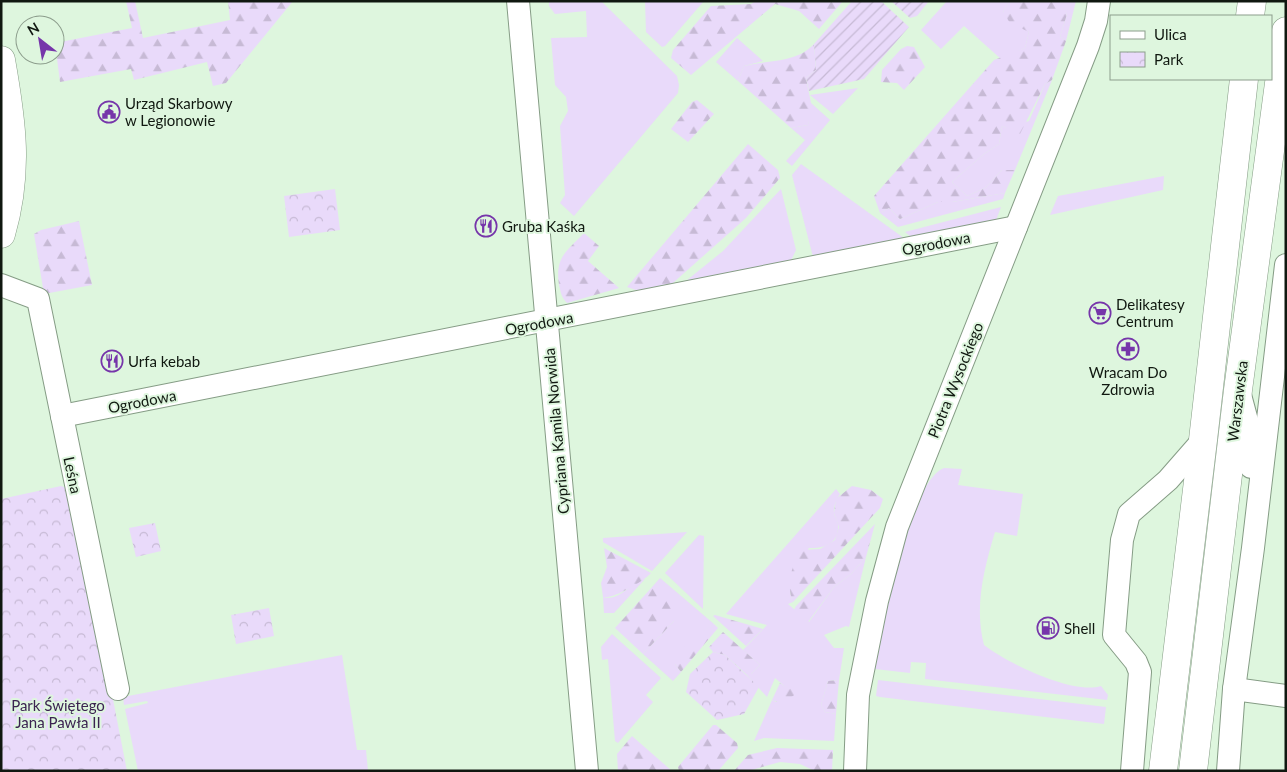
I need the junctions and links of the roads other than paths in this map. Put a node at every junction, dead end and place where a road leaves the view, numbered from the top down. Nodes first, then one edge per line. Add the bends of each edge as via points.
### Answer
1 (518, 1) edge
2 (1100, 1) edge
3 (1252, 1) edge
4 (1250, 15) edge
5 (1286, 31) edge
6 (1, 60) edge
7 (1244, 80) edge
8 (1016, 228) junction
9 (1, 234) edge
10 (1286, 265) edge
11 (1, 285) edge
12 (546, 322) junction
13 (1238, 390) junction
14 (62, 416) junction
15 (1204, 440) junction
16 (1253, 548) junction
17 (118, 689) dead end
18 (1234, 690) junction
19 (1286, 696) edge
20 (587, 771) edge
21 (855, 771) edge
22 (1132, 771) edge
23 (1163, 771) edge
24 (1193, 771) edge
25 (1228, 771) edge

1 - 12 street, Cypriana Kamila Norwida
2 - 8 street, Piotra Wysockiego via 1088,46
3 - 4 main road
5 - 13 main road, Warszawska
6 - 9 main road via 14,147 11,192
7 - 15 main road, Warszawska
8 - 12 street, Ogrodowa
8 - 21 street, Piotra Wysockiego via 897,527 877,601 861,682
10 - 16 street
11 - 14 street, Leśna via 38,299
12 - 14 street, Ogrodowa
12 - 20 street, Cypriana Kamila Norwida
13 - 16 street via 1250,432
13 - 24 main road, Warszawska
14 - 17 street, Leśna
15 - 22 street via 1168,480 1130,514 1122,540 1114,635 1140,672
15 - 23 main road, Warszawska
16 - 18 street
18 - 19 street
18 - 25 street

